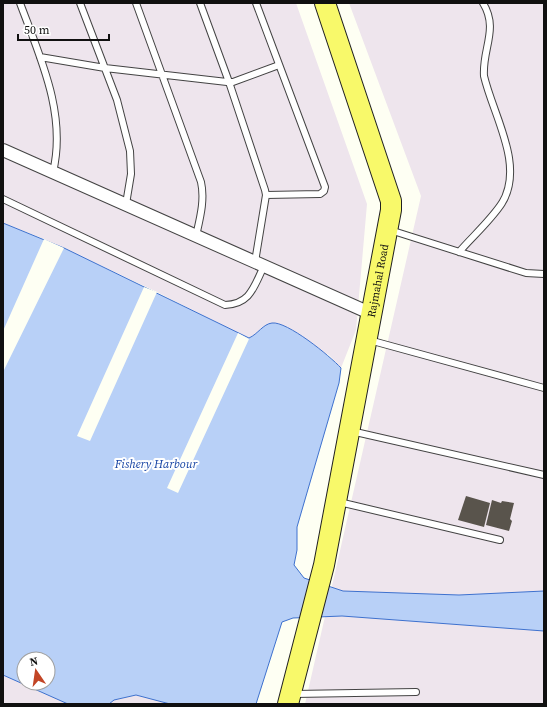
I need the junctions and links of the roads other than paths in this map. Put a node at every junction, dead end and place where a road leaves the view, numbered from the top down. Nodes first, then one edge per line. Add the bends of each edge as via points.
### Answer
1 (20, 3) edge
2 (80, 3) edge
3 (136, 3) edge
4 (200, 3) edge
5 (256, 3) edge
6 (325, 3) edge
7 (483, 3) edge
8 (40, 57) junction
9 (279, 65) junction
10 (106, 68) junction
11 (163, 75) junction
12 (229, 82) junction
13 (3, 150) edge
14 (53, 172) junction
15 (266, 195) junction
16 (3, 199) edge
17 (126, 204) junction
18 (389, 229) junction
19 (196, 236) junction
20 (459, 252) junction
21 (260, 264) junction
22 (544, 274) edge
23 (372, 314) junction
24 (367, 340) junction
25 (544, 388) edge
26 (350, 431) junction
27 (544, 475) edge
28 (336, 501) junction
29 (500, 540) dead end
30 (416, 692) dead end
31 (289, 699) edge

1 - 8 lane
2 - 10 lane
3 - 11 lane
4 - 12 lane
5 - 9 lane
6 - 18 main road, Rajmahal Road via 391,201
7 - 20 lane via 488,10 491,28 483,64 484,76 510,158 511,180 501,204
8 - 10 lane
8 - 14 lane via 58,128 58,155
9 - 12 lane
9 - 15 lane via 325,187 320,194
10 - 11 lane
10 - 17 lane via 130,151 131,174
11 - 12 lane
11 - 19 lane via 203,192
12 - 15 lane
13 - 14 street
14 - 17 street
15 - 21 lane
16 - 21 lane via 226,305 241,302 249,296
17 - 19 street
18 - 20 lane
18 - 23 main road, Rajmahal Road
19 - 21 street
20 - 22 lane via 526,273
21 - 23 street
23 - 24 main road, Rajmahal Road
24 - 25 lane
24 - 26 main road, Rajmahal Road
26 - 27 lane
26 - 28 main road, Rajmahal Road
28 - 29 lane
28 - 31 main road, Rajmahal Road via 324,564
30 - 31 lane via 345,692

